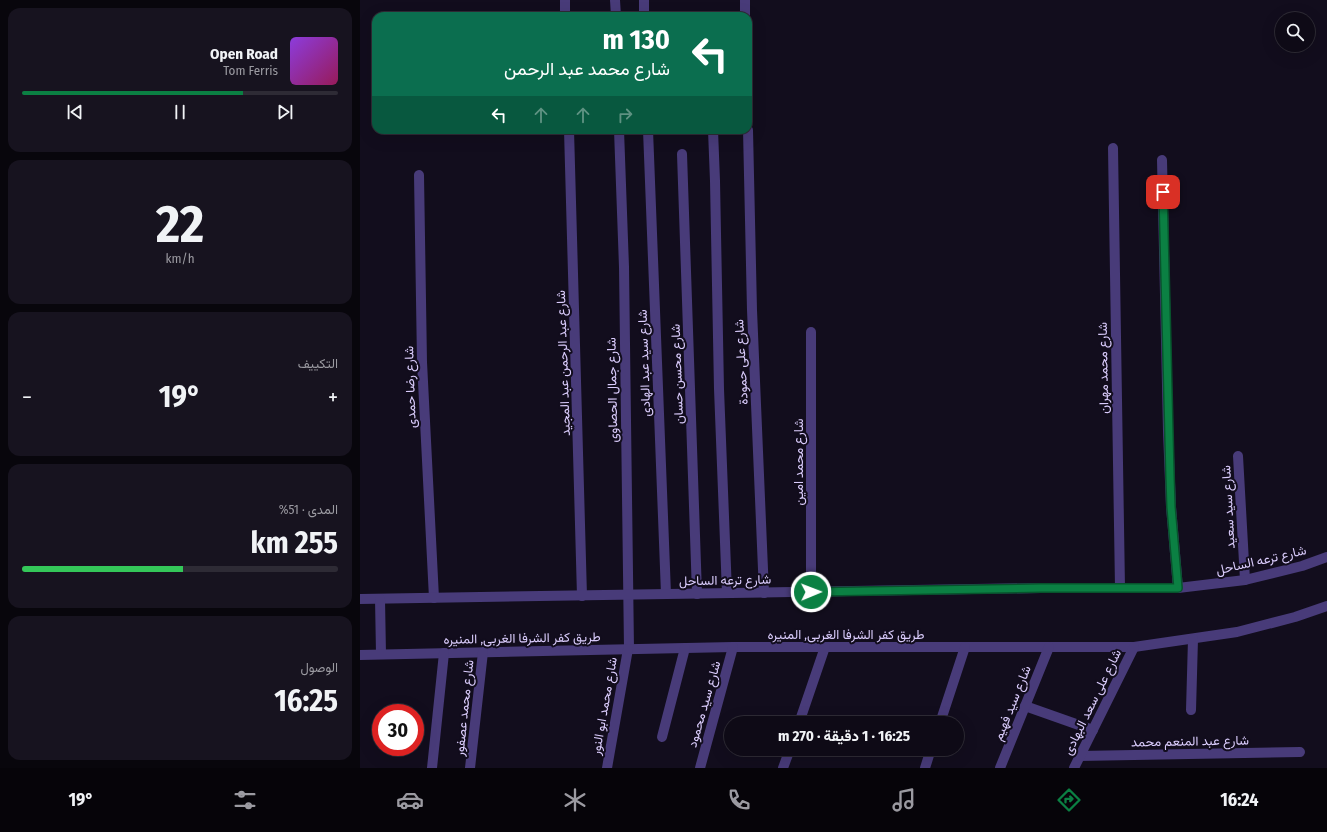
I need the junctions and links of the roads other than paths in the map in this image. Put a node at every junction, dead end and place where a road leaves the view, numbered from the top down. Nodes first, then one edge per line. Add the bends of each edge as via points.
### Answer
1 (565, 0) edge
2 (615, 0) edge
3 (644, 0) edge
4 (745, 0) edge
5 (566, 12) edge
6 (616, 12) edge
7 (644, 12) edge
8 (745, 12) edge
9 (569, 134) edge
10 (619, 134) edge
11 (648, 134) edge
12 (713, 134) edge
13 (748, 134) edge
14 (1113, 148) dead end
15 (682, 154) dead end
16 (1162, 160) dead end
17 (419, 174) dead end
18 (811, 332) dead end
19 (1238, 456) dead end
20 (1327, 557) edge
21 (1245, 580) junction
22 (1120, 588) junction
23 (1178, 588) junction
24 (811, 592) junction
25 (727, 593) junction
26 (764, 593) junction
27 (666, 594) junction
28 (697, 594) junction
29 (629, 595) junction
30 (582, 596) junction
31 (434, 598) junction
32 (360, 599) edge
33 (380, 599) junction
34 (1327, 606) edge
35 (1193, 639) junction
36 (733, 647) junction
37 (825, 647) junction
38 (965, 647) junction
39 (1049, 647) junction
40 (1134, 647) junction
41 (685, 648) junction
42 (629, 649) junction
43 (444, 652) junction
44 (483, 652) junction
45 (381, 654) junction
46 (360, 655) edge
47 (1025, 706) junction
48 (1192, 710) dead end
49 (801, 716) edge
50 (942, 716) edge
51 (1092, 730) junction
52 (662, 737) dead end
53 (1300, 752) dead end
54 (787, 756) edge
55 (929, 756) edge
56 (1079, 756) junction
57 (432, 768) edge
58 (470, 768) edge
59 (607, 768) edge
60 (700, 768) edge
61 (783, 768) edge
62 (925, 768) edge
63 (1000, 768) edge
64 (1074, 768) edge

1 - 5 street
2 - 6 street
3 - 7 street
4 - 8 street
9 - 30 street, شارع عبد الرحمن عبد المجيد
10 - 29 street, شارع جمال الحصاوى via 624,267
11 - 27 street, شارع سيد عبد الهادى
12 - 25 street
13 - 26 street, شارع على حمودة via 752,310
14 - 22 street, شارع محمد مهران
15 - 28 street, شارع محسن حسان
16 - 23 street via 1168,431
17 - 31 street, شارع رضا حمدى via 422,362
18 - 24 street, شارع محمد امين
19 - 21 street, شارع سيد سعيد
20 - 21 street, شارع ترعه الساحل
21 - 23 street, شارع ترعه الساحل
22 - 23 street, شارع ترعه الساحل
22 - 24 street, شارع ترعه الساحل
24 - 26 street, شارع ترعه الساحل
25 - 26 street, شارع ترعه الساحل
25 - 28 street, شارع ترعه الساحل
27 - 28 street, شارع ترعه الساحل
27 - 29 street, شارع ترعه الساحل
29 - 30 street, شارع ترعه الساحل
29 - 42 street, شارع جمال الحصاوى
30 - 31 street, شارع ترعه الساحل
31 - 33 street, شارع ترعه الساحل
32 - 33 street, شارع ترعه الساحل
33 - 45 street
34 - 35 street, طريق كفر الشرفا الغربى, المنيره via 1237,632
35 - 40 street, طريق كفر الشرفا الغربى, المنيره
35 - 48 street
36 - 37 street, طريق كفر الشرفا الغربى, المنيره
36 - 41 street, طريق كفر الشرفا الغربى, المنيره
36 - 60 street, شارع سيد محمود
37 - 38 street, طريق كفر الشرفا الغربى, المنيره
37 - 49 street
38 - 39 street, طريق كفر الشرفا الغربى, المنيره
38 - 50 street
39 - 40 street, طريق كفر الشرفا الغربى, المنيره
39 - 47 street, شارع سيد فهيم
40 - 51 street, شارع على سعد البهادى
41 - 42 street, طريق كفر الشرفا الغربى, المنيره
41 - 52 street
42 - 44 street, طريق كفر الشرفا الغربى, المنيره
42 - 59 street, شارع محمد ابو النور
43 - 44 street, طريق كفر الشرفا الغربى, المنيره
43 - 45 street, طريق كفر الشرفا الغربى, المنيره
43 - 57 street
44 - 58 street, شارع محمد عصفور
45 - 46 street, طريق كفر الشرفا الغربى, المنيره
47 - 51 street
47 - 63 street, شارع سيد فهيم
51 - 56 street, شارع على سعد البهادى
53 - 56 street, شارع عبد المنعم محمد
54 - 61 street
55 - 62 street
56 - 64 street, شارع على سعد البهادى

